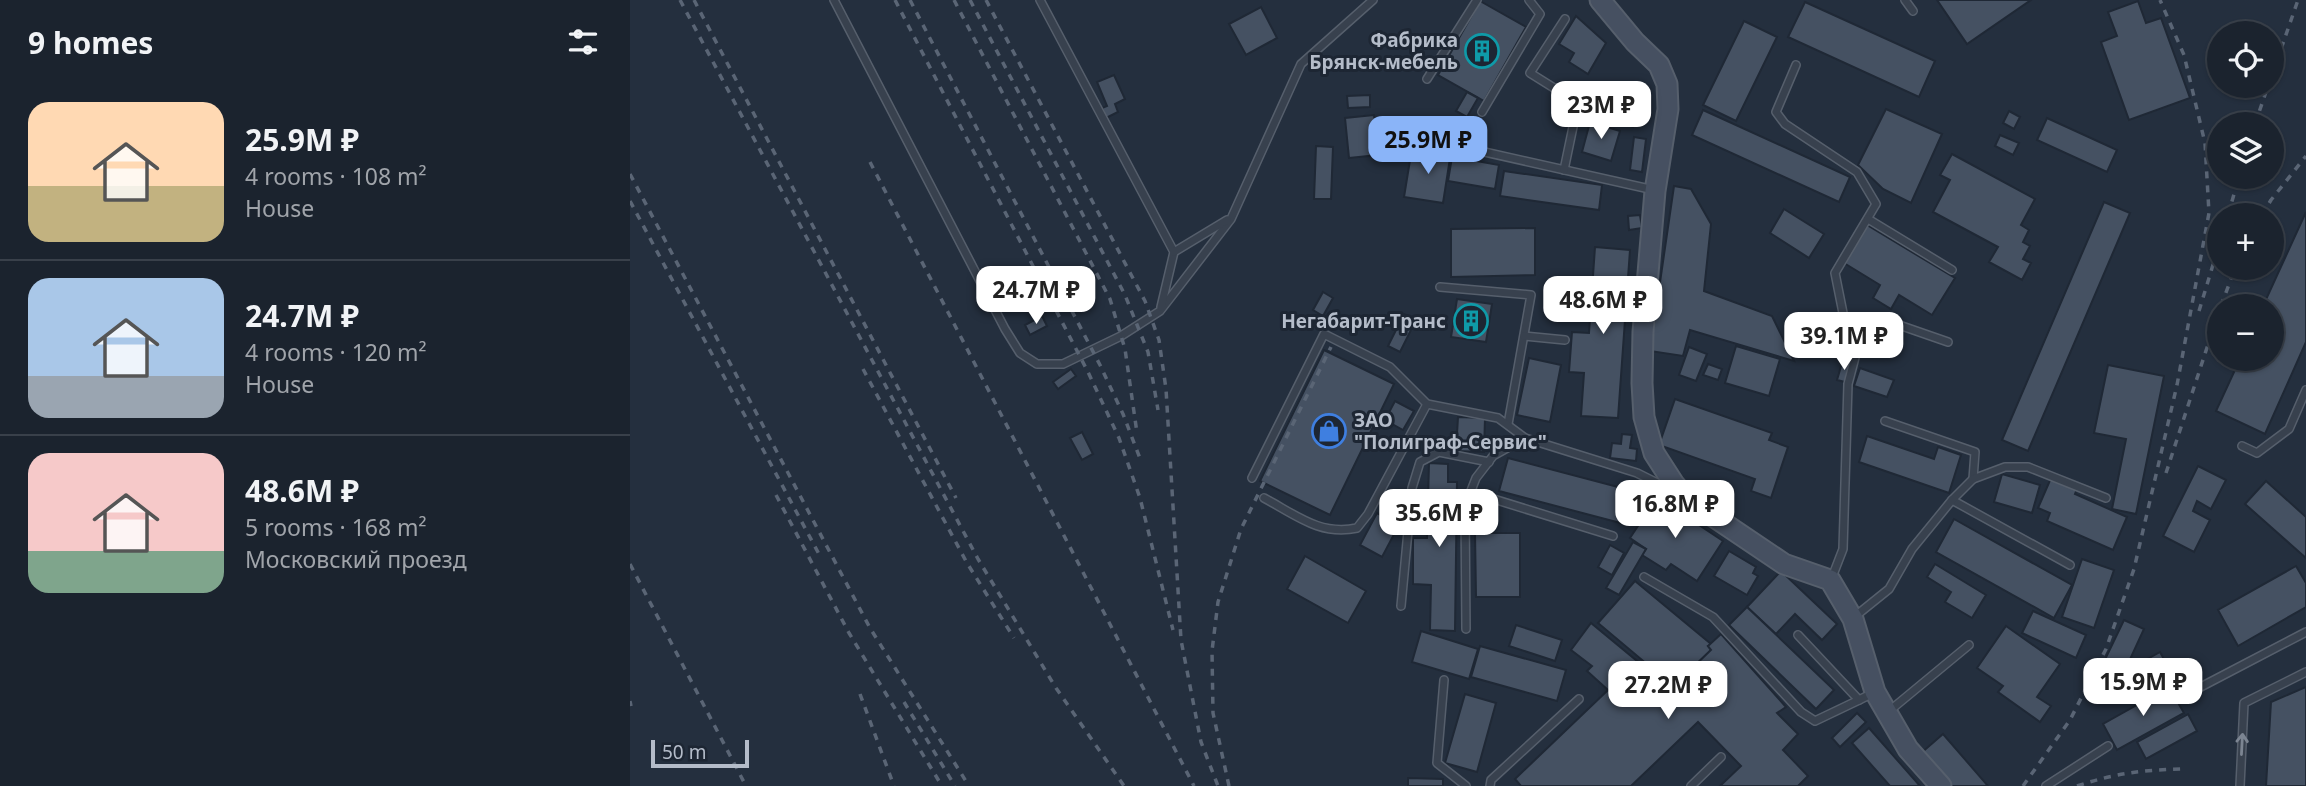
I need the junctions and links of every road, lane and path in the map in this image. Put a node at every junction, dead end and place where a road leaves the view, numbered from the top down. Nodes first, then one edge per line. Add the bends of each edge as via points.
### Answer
1 (834, 0) edge
2 (1040, 0) edge
3 (1373, 0) edge
4 (1477, 0) edge
5 (1529, 0) edge
6 (1600, 0) edge
7 (1905, 0) edge
8 (1913, 11) dead end
9 (1565, 19) dead end
10 (1796, 65) dead end
11 (1427, 79) dead end
12 (1482, 112) dead end
13 (1409, 135) dead end
14 (1564, 170) junction
15 (1655, 191) junction
16 (1231, 219) junction
17 (1868, 219) junction
18 (1174, 252) junction
19 (1952, 270) dead end
20 (1440, 287) dead end
21 (1160, 311) junction
22 (1862, 331) junction
23 (1524, 336) junction
24 (1565, 340) dead end
25 (1948, 342) dead end
26 (2306, 390) edge
27 (1427, 404) junction
28 (1885, 421) dead end
29 (1508, 424) junction
30 (1525, 439) junction
31 (2242, 446) dead end
32 (1489, 462) junction
33 (1252, 478) dead end
34 (1973, 479) junction
35 (1471, 492) junction
36 (1264, 498) dead end
37 (1686, 498) junction
38 (2106, 498) dead end
39 (1952, 500) junction
40 (1613, 536) dead end
41 (2070, 565) dead end
42 (1644, 577) dead end
43 (1830, 580) junction
44 (1401, 606) dead end
45 (1853, 618) junction
46 (1466, 629) dead end
47 (2306, 632) edge
48 (1798, 635) dead end
49 (1969, 645) dead end
50 (2306, 672) edge
51 (1444, 680) dead end
52 (2193, 691) dead end
53 (1867, 696) junction
54 (1578, 699) dead end
55 (1888, 713) junction
56 (2108, 746) dead end
57 (1721, 757) dead end
58 (1466, 786) edge
59 (1490, 786) edge
60 (1691, 786) edge
61 (1941, 786) edge
62 (2046, 786) edge
63 (2240, 786) edge

1 - 21 lane via 1020,353 1037,364 1063,364 1121,337
2 - 18 lane
3 - 16 lane via 1301,64
4 - 11 lane
5 - 12 lane via 1540,13
6 - 15 street via 1659,65 1667,84 1668,109
7 - 8 lane
9 - 14 lane via 1530,73 1578,103
10 - 17 lane via 1776,112 1784,124 1857,172 1876,204
13 - 14 lane
14 - 15 lane
15 - 37 street via 1643,332 1644,417 1654,453
16 - 18 lane
16 - 21 lane
17 - 19 lane
17 - 22 lane via 1836,273 1847,333
18 - 21 lane
20 - 23 lane via 1531,295
22 - 25 lane via 1899,325
22 - 43 lane via 1848,384 1843,549
23 - 24 lane
23 - 29 lane
26 - 31 lane via 2289,429 2257,453
27 - 29 lane
27 - 33 lane via 1390,368 1324,334
27 - 36 lane via 1357,528 1339,532 1315,526
28 - 34 lane via 1975,452
29 - 30 lane
30 - 32 lane
30 - 37 lane via 1637,473
32 - 35 lane
32 - 44 lane via 1439,452 1420,462 1412,488
34 - 38 lane via 2005,467 2028,467
34 - 39 lane
35 - 40 lane
35 - 46 lane via 1465,506
37 - 43 street via 1784,565
39 - 41 lane
39 - 45 lane via 1912,549 1889,589
42 - 53 lane via 1713,617 1801,712 1815,721
43 - 45 street
45 - 53 street
47 - 52 lane
48 - 53 lane
49 - 55 lane
63 -> 50 lane via 2244,703
51 - 58 lane via 1437,763
53 - 55 street
54 - 59 lane via 1491,780
55 - 61 street via 1908,749
56 - 62 lane
57 - 60 lane

